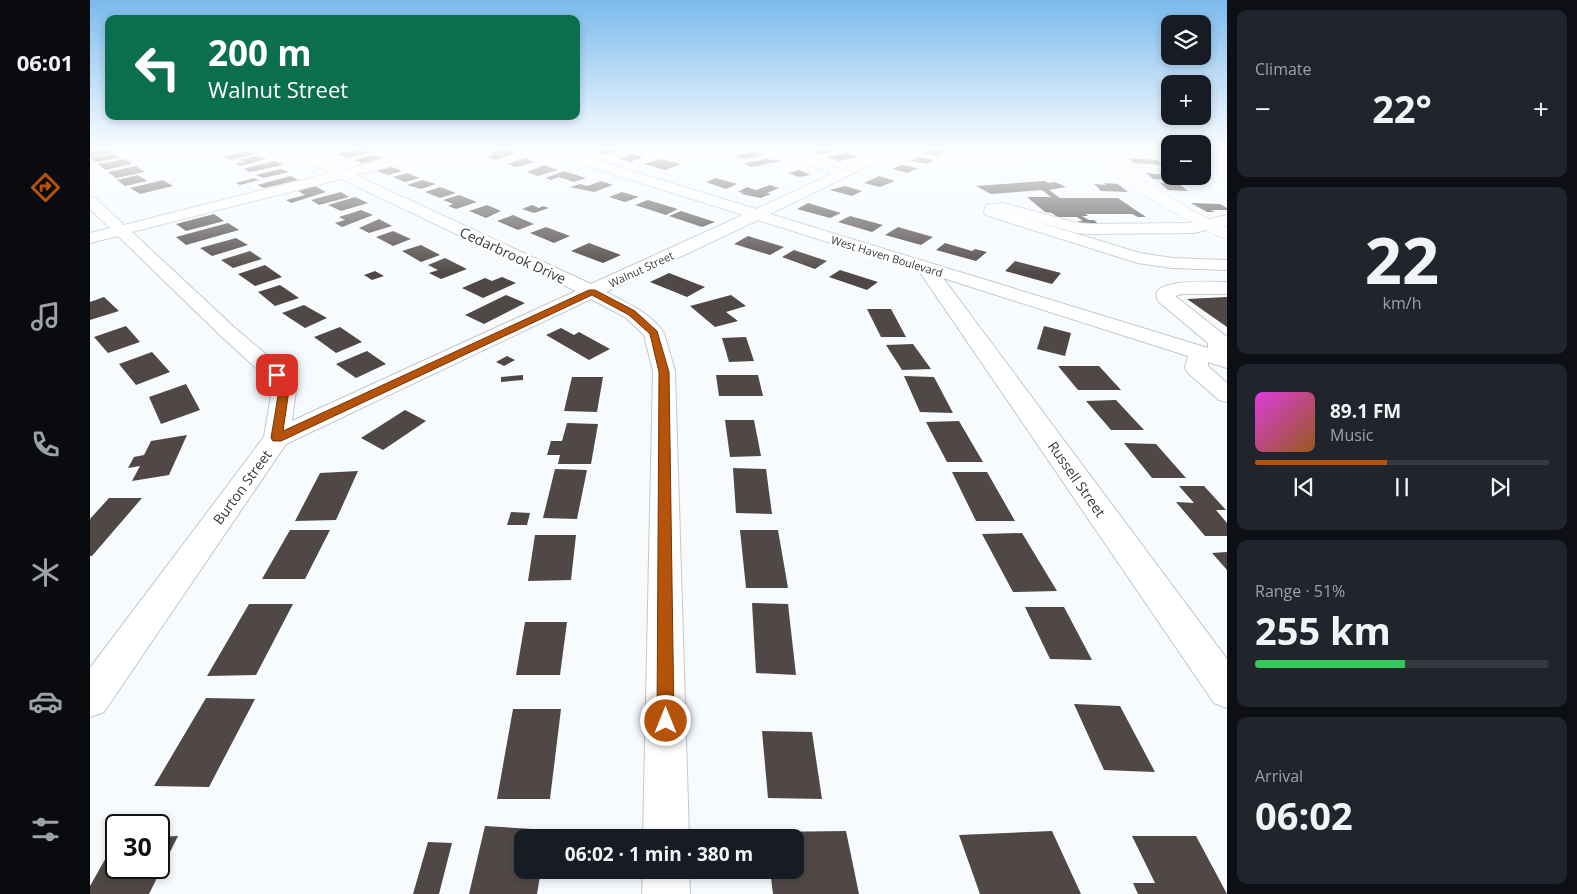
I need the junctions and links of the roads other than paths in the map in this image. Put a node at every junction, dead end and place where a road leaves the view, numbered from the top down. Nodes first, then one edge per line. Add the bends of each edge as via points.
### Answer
1 (276, 191) edge
2 (377, 191) edge
3 (680, 191) edge
4 (807, 191) edge
5 (1151, 191) edge
6 (90, 200) edge
7 (757, 215) junction
8 (1227, 220) edge
9 (1210, 226) junction
10 (122, 230) junction
11 (1227, 234) edge
12 (90, 238) edge
13 (1227, 265) edge
14 (928, 269) junction
15 (1227, 288) edge
16 (592, 292) junction
17 (1218, 351) edge
18 (1227, 394) edge
19 (277, 438) junction
20 (1227, 690) edge
21 (90, 699) edge
22 (666, 829) edge
23 (666, 879) edge
24 (666, 894) edge

1 - 10 street
2 - 16 street, Cedarbrook Drive
3 - 7 street, West Haven Boulevard
4 - 7 street, Walnut Street
5 - 9 main road
6 - 10 street, Burton Street
7 - 14 street, West Haven Boulevard
7 - 16 street, Walnut Street
8 - 9 street
9 - 11 main road
9 - 13 street via 1077,228 1003,207 991,208 991,212 1138,258
10 - 12 street
10 - 19 street, Burton Street via 277,375 284,390
14 - 17 street, West Haven Boulevard
14 - 20 street, Russell Street
15 - 17 street via 1180,288 1166,293 1166,298
16 - 19 street, Walnut Street
16 - 22 street, Cedarbrook Drive via 632,313 654,333 664,372
17 - 18 street via 1196,368
19 - 21 street, Burton Street
23 - 24 street

